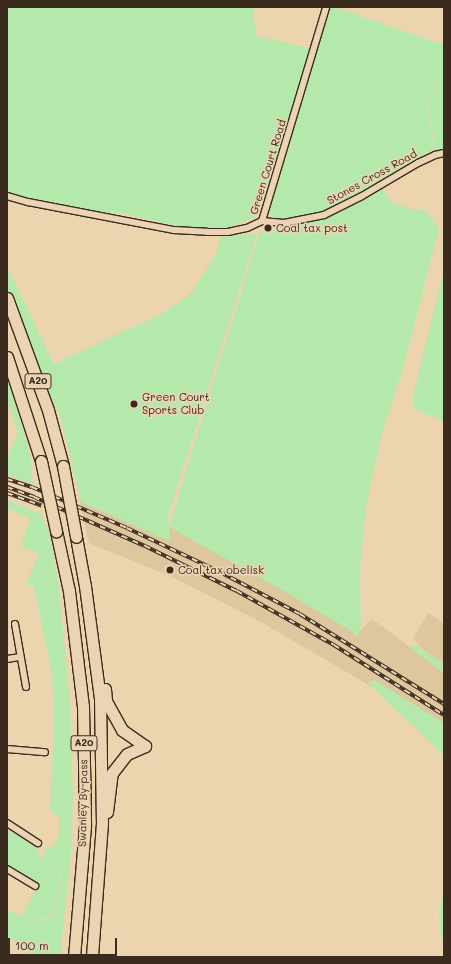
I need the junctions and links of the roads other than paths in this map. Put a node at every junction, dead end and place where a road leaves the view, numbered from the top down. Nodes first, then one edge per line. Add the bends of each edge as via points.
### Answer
1 (326, 7) edge
2 (444, 153) edge
3 (7, 196) edge
4 (262, 221) junction
5 (7, 298) edge
6 (7, 357) edge
7 (79, 549) junction
8 (15, 624) dead end
9 (19, 656) junction
10 (7, 659) edge
11 (26, 687) dead end
12 (7, 749) edge
13 (45, 752) dead end
14 (7, 823) edge
15 (38, 843) dead end
16 (7, 869) edge
17 (35, 886) dead end
18 (96, 894) junction
19 (74, 957) edge
20 (92, 957) edge

1 - 4 street, Green Court Road
2 - 4 street, Stones Cross Road via 418,163 324,215 284,223
3 - 4 street, Green Court Road via 174,230 228,232 247,228
5 - 7 highway, Swanley By-pass / A20, bridge via 48,410 63,466
6 - 19 highway, Swanley By-pass / A20, bridge via 41,461 69,591 83,706 85,826
7 - 18 highway, Swanley By-pass / A20 via 100,698 102,823
7 - 18 highway via 88,571 106,701 122,730 145,746 127,754 112,773
8 - 9 street
9 - 10 street
9 - 11 street
12 - 13 street
14 - 15 street
16 - 17 street
18 - 20 highway, Swanley By-pass / A20

